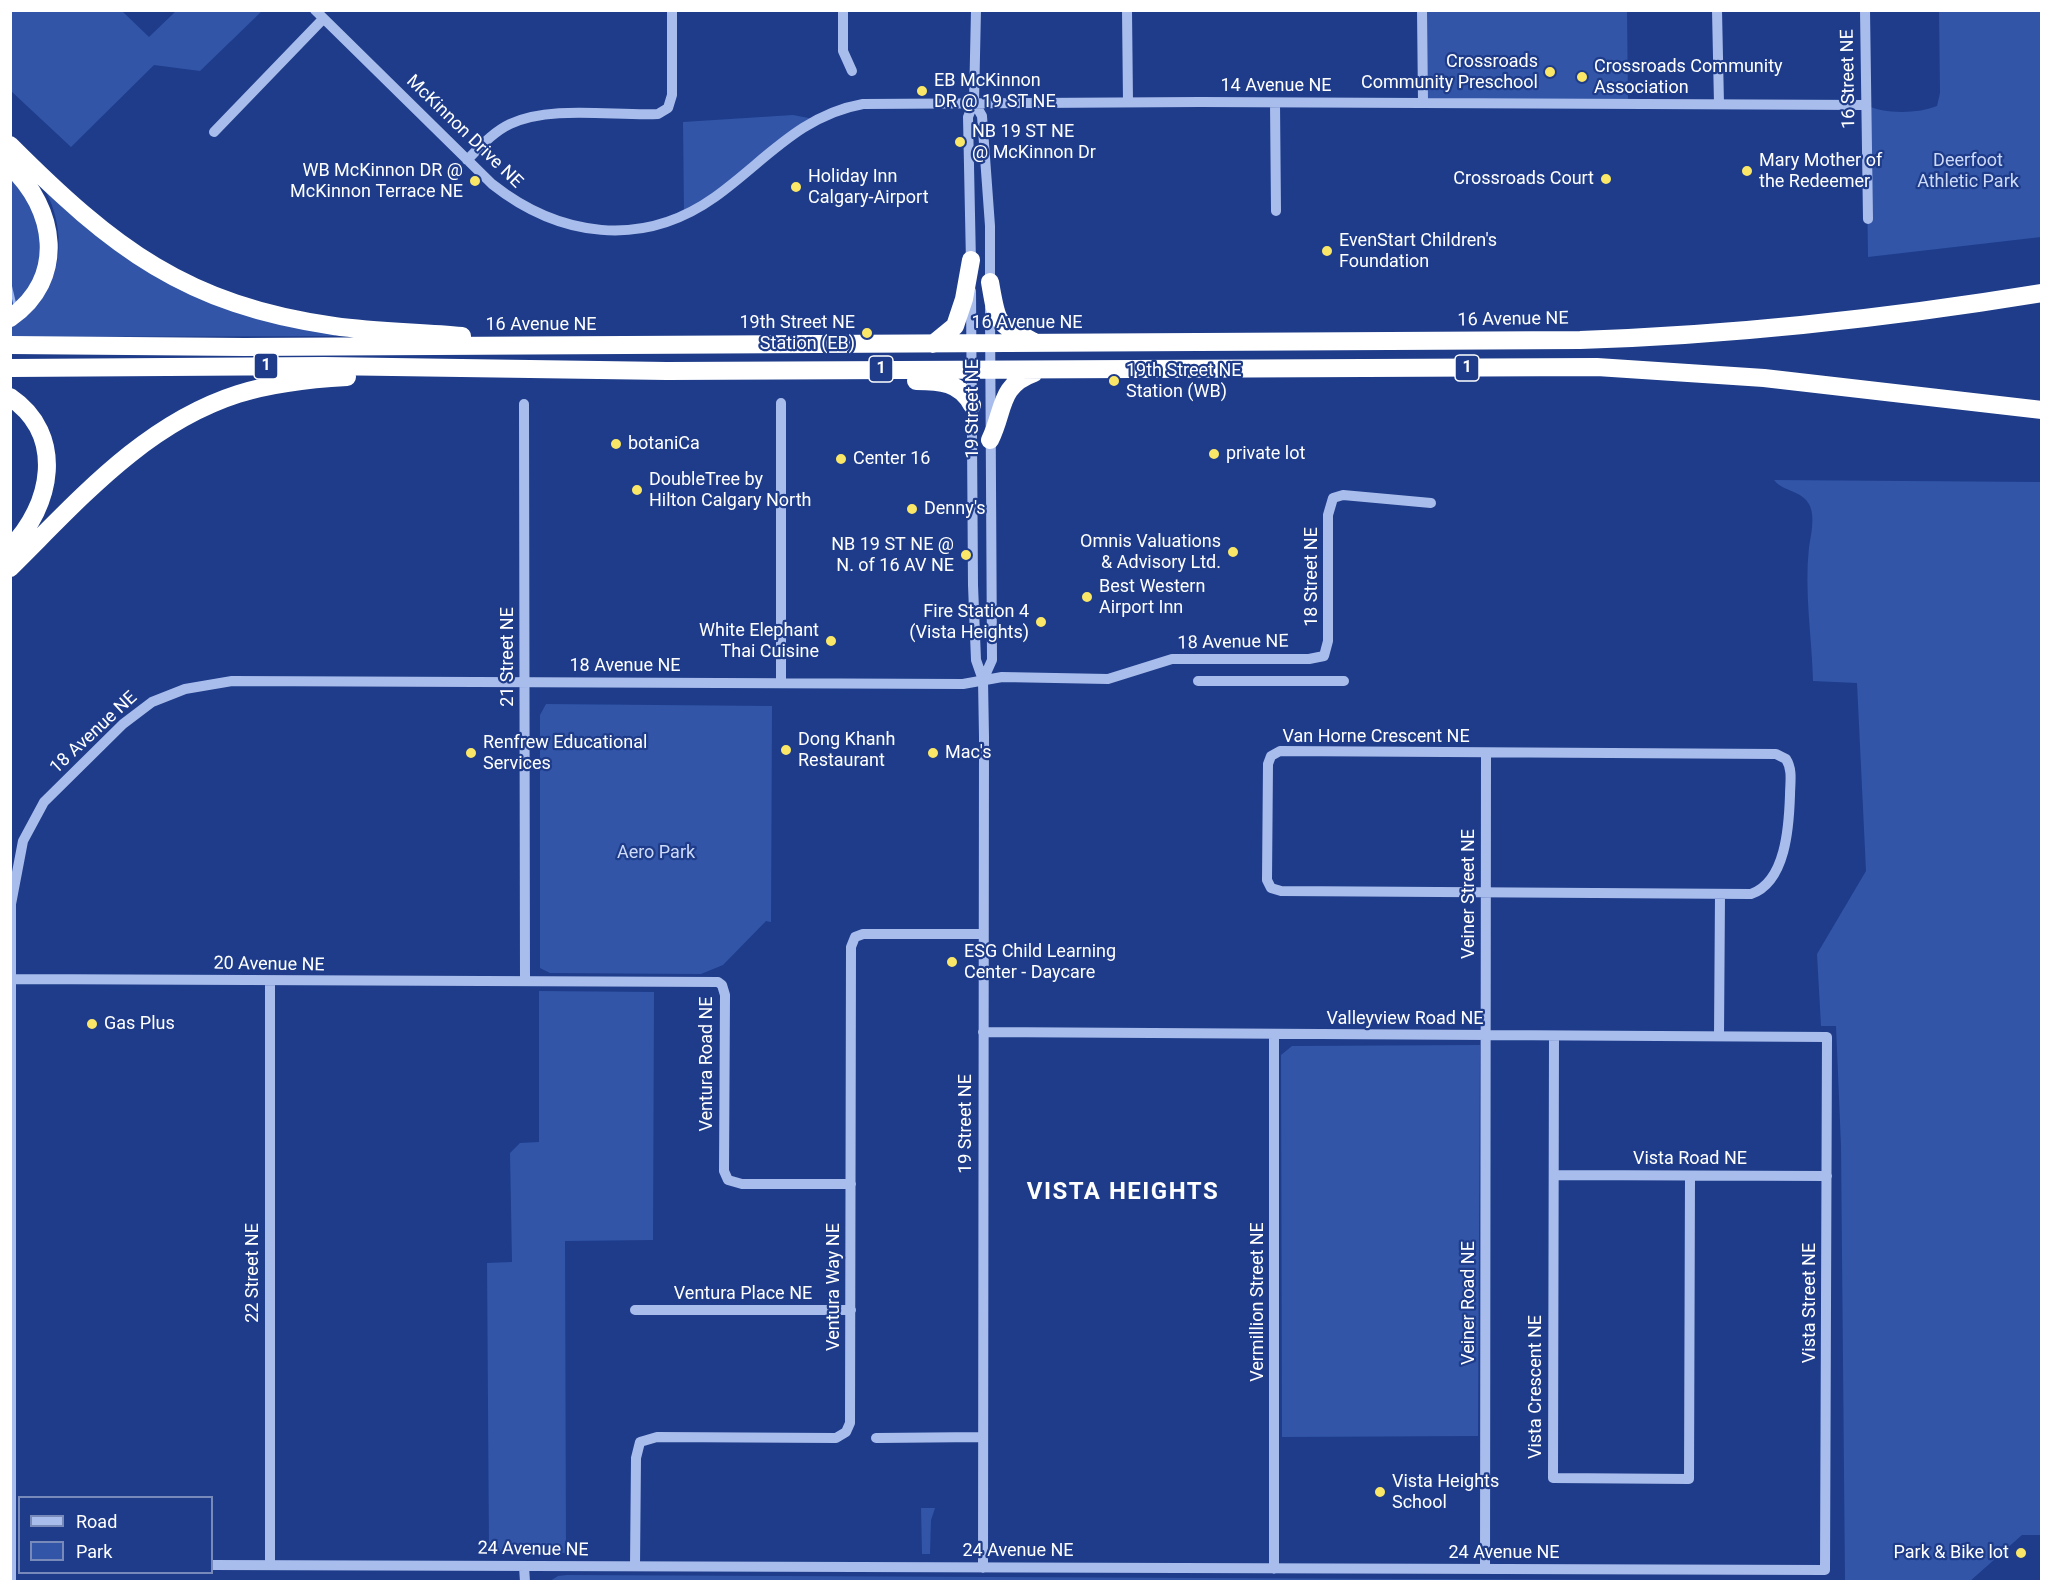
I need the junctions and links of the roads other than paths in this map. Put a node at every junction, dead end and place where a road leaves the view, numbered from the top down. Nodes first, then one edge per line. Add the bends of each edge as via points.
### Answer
1 (672, 10) edge
2 (843, 10) edge
3 (976, 10) edge
4 (1127, 10) edge
5 (1422, 10) edge
6 (1717, 10) edge
7 (1865, 10) edge
8 (319, 15) edge
9 (852, 71) dead end
10 (975, 102) junction
11 (1128, 102) junction
12 (1423, 102) junction
13 (1275, 103) junction
14 (1719, 104) junction
15 (1866, 105) junction
16 (214, 132) dead end
17 (10, 145) edge
18 (467, 160) junction
19 (10, 166) edge
20 (1276, 211) dead end
21 (1868, 219) dead end
22 (970, 260) junction
23 (990, 282) junction
24 (2042, 293) edge
25 (10, 318) edge
26 (933, 344) junction
27 (981, 344) junction
28 (10, 345) edge
29 (1038, 345) junction
30 (520, 346) junction
31 (10, 368) edge
32 (435, 368) junction
33 (981, 369) junction
34 (790, 370) junction
35 (1045, 370) junction
36 (10, 397) edge
37 (781, 403) dead end
38 (524, 404) dead end
39 (972, 405) junction
40 (2042, 410) edge
41 (990, 440) junction
42 (1431, 503) dead end
43 (10, 548) edge
44 (10, 568) edge
45 (1324, 656) joint
46 (982, 680) junction
47 (1198, 681) dead end
48 (1344, 681) dead end
49 (525, 682) junction
50 (781, 683) junction
51 (1486, 753) junction
52 (1485, 892) junction
53 (1720, 894) junction
54 (983, 934) junction
55 (13, 979) junction
56 (525, 981) junction
57 (270, 982) junction
58 (983, 1032) junction
59 (1274, 1035) junction
60 (1485, 1036) junction
61 (1554, 1036) junction
62 (1719, 1036) junction
63 (1827, 1037) joint
64 (1554, 1175) junction
65 (1690, 1176) junction
66 (1827, 1176) junction
67 (851, 1184) junction
68 (635, 1310) dead end
69 (851, 1310) junction
70 (11, 1427) edge
71 (982, 1437) junction
72 (876, 1438) dead end
73 (10, 1565) edge
74 (213, 1565) edge
75 (270, 1565) junction
76 (524, 1566) junction
77 (635, 1566) junction
78 (983, 1568) junction
79 (1274, 1569) junction
80 (1485, 1569) junction
81 (1825, 1570) joint
82 (11, 1581) edge
83 (525, 1581) edge

1 - 18 street via 672,95 668,108 658,114 534,116 493,135
2 - 9 street via 843,51
3 - 10 street, 19 Street NE
4 - 11 street
5 - 12 street
6 - 14 street
7 - 15 street, 16 Street NE
8 - 16 street
8 - 18 street, McKinnon Drive NE
10 - 11 street, 14 Avenue NE
10 - 18 street, McKinnon Drive NE via 873,103 833,111 801,127 699,207 665,222 630,229 594,230 546,219 517,205
10 - 22 street, 19 Street NE via 968,117
10 - 23 street, 19 Street NE via 982,116
11 - 13 street, 14 Avenue NE
12 - 13 street, 14 Avenue NE
12 - 14 street, 14 Avenue NE
13 - 20 street
14 - 15 street, 14 Avenue NE
15 - 21 street, 16 Street NE
17 - 30 highway via 102,231 151,265 214,296 316,323 481,338
19 - 25 highway via 41,206 50,242 48,265 39,288
22 - 26 highway via 955,326
22 - 27 street, 19 Street NE
23 - 27 street, 19 Street NE
23 - 29 highway via 999,321
24 - 29 highway, 16 Avenue NE / 1 via 1846,320 1651,338
26 - 27 highway, 16 Avenue NE / 1
26 - 30 highway, 16 Avenue NE / 1
27 - 29 highway, 16 Avenue NE / 1
27 - 33 street, 19 Street NE
27 - 33 street, 19 Street NE
28 - 30 highway, 16 Avenue NE / 1
31 - 32 highway, 1
32 - 34 highway, 1
32 - 44 highway via 285,383 240,393 203,407 166,427 124,458
33 - 34 highway, 1
33 - 35 highway, 1
33 - 39 street, 19 Street NE
33 - 41 street, 19 Street NE
34 - 39 highway via 810,380 941,382 958,388
35 - 40 highway, 1 via 1597,367 1764,378
35 - 41 highway via 1018,380 1009,388
36 - 43 highway via 38,428 48,469 38,512
37 - 50 street
38 - 49 street, 21 Street NE
39 - 46 street, 19 Street NE via 973,585 976,660
41 - 46 street, 19 Street NE via 992,660
42 - 45 street, 18 Street NE via 1343,495 1333,498 1328,515 1328,641
45 - 46 street, 18 Avenue NE via 1172,659 1108,679
46 - 50 street, 18 Avenue NE via 963,684
46 - 54 street, 19 Street NE
47 - 48 street, 18 Avenue NE
49 - 50 street, 18 Avenue NE
49 - 55 street, 18 Avenue NE via 232,681 179,691 152,702 123,724 44,802 23,841 11,904
49 - 56 street, 21 Street NE
51 - 52 street, Veiner Street NE
51 - 52 street, Van Horne Crescent NE via 1280,751 1269,760 1267,822 1267,880 1276,890
51 - 53 street, Van Horne Crescent NE via 1786,759 1791,770 1790,825 1783,856 1758,891
52 - 53 street, Van Horne Crescent NE
52 - 60 street, Veiner Street NE
53 - 62 street
54 - 58 street, 19 Street NE
54 - 67 street, Ventura Way NE via 855,937 851,947
55 - 57 street, 20 Avenue NE
55 - 70 street, 18 Avenue NE
56 - 57 street, 20 Avenue NE
56 - 67 street, Ventura Road NE via 718,982 725,995 724,1171 729,1180 742,1184
57 - 75 street, 22 Street NE
58 - 59 street, Valleyview Road NE
58 - 71 street, 19 Street NE
59 - 60 street, Valleyview Road NE
59 - 79 street, Vermillion Street NE
60 - 61 street, Valleyview Road NE
60 - 80 street, Veiner Road NE
61 - 62 street, Valleyview Road NE
61 - 64 street, Vista Crescent NE
62 - 63 street, Valleyview Road NE
63 - 66 street, Vista Street NE
64 - 65 street, Vista Road NE
64 - 65 street, Vista Crescent NE via 1553,1478 1689,1479
65 - 66 street, Vista Road NE
66 - 81 street, Vista Street NE
67 - 69 street, Ventura Way NE
68 - 69 street, Ventura Place NE
69 - 77 street, Ventura Way NE via 850,1423 846,1432 836,1438 657,1437 640,1442 636,1458
70 - 73 street, 18 Avenue NE
71 - 72 street
71 - 78 street, 19 Street NE
73 - 82 street, 18 Avenue NE
74 - 75 street, 24 Avenue NE
75 - 76 street, 24 Avenue NE
76 - 77 street, 24 Avenue NE
76 - 83 street
77 - 78 street, 24 Avenue NE
78 - 79 street, 24 Avenue NE
79 - 80 street, 24 Avenue NE
80 - 81 street, 24 Avenue NE

